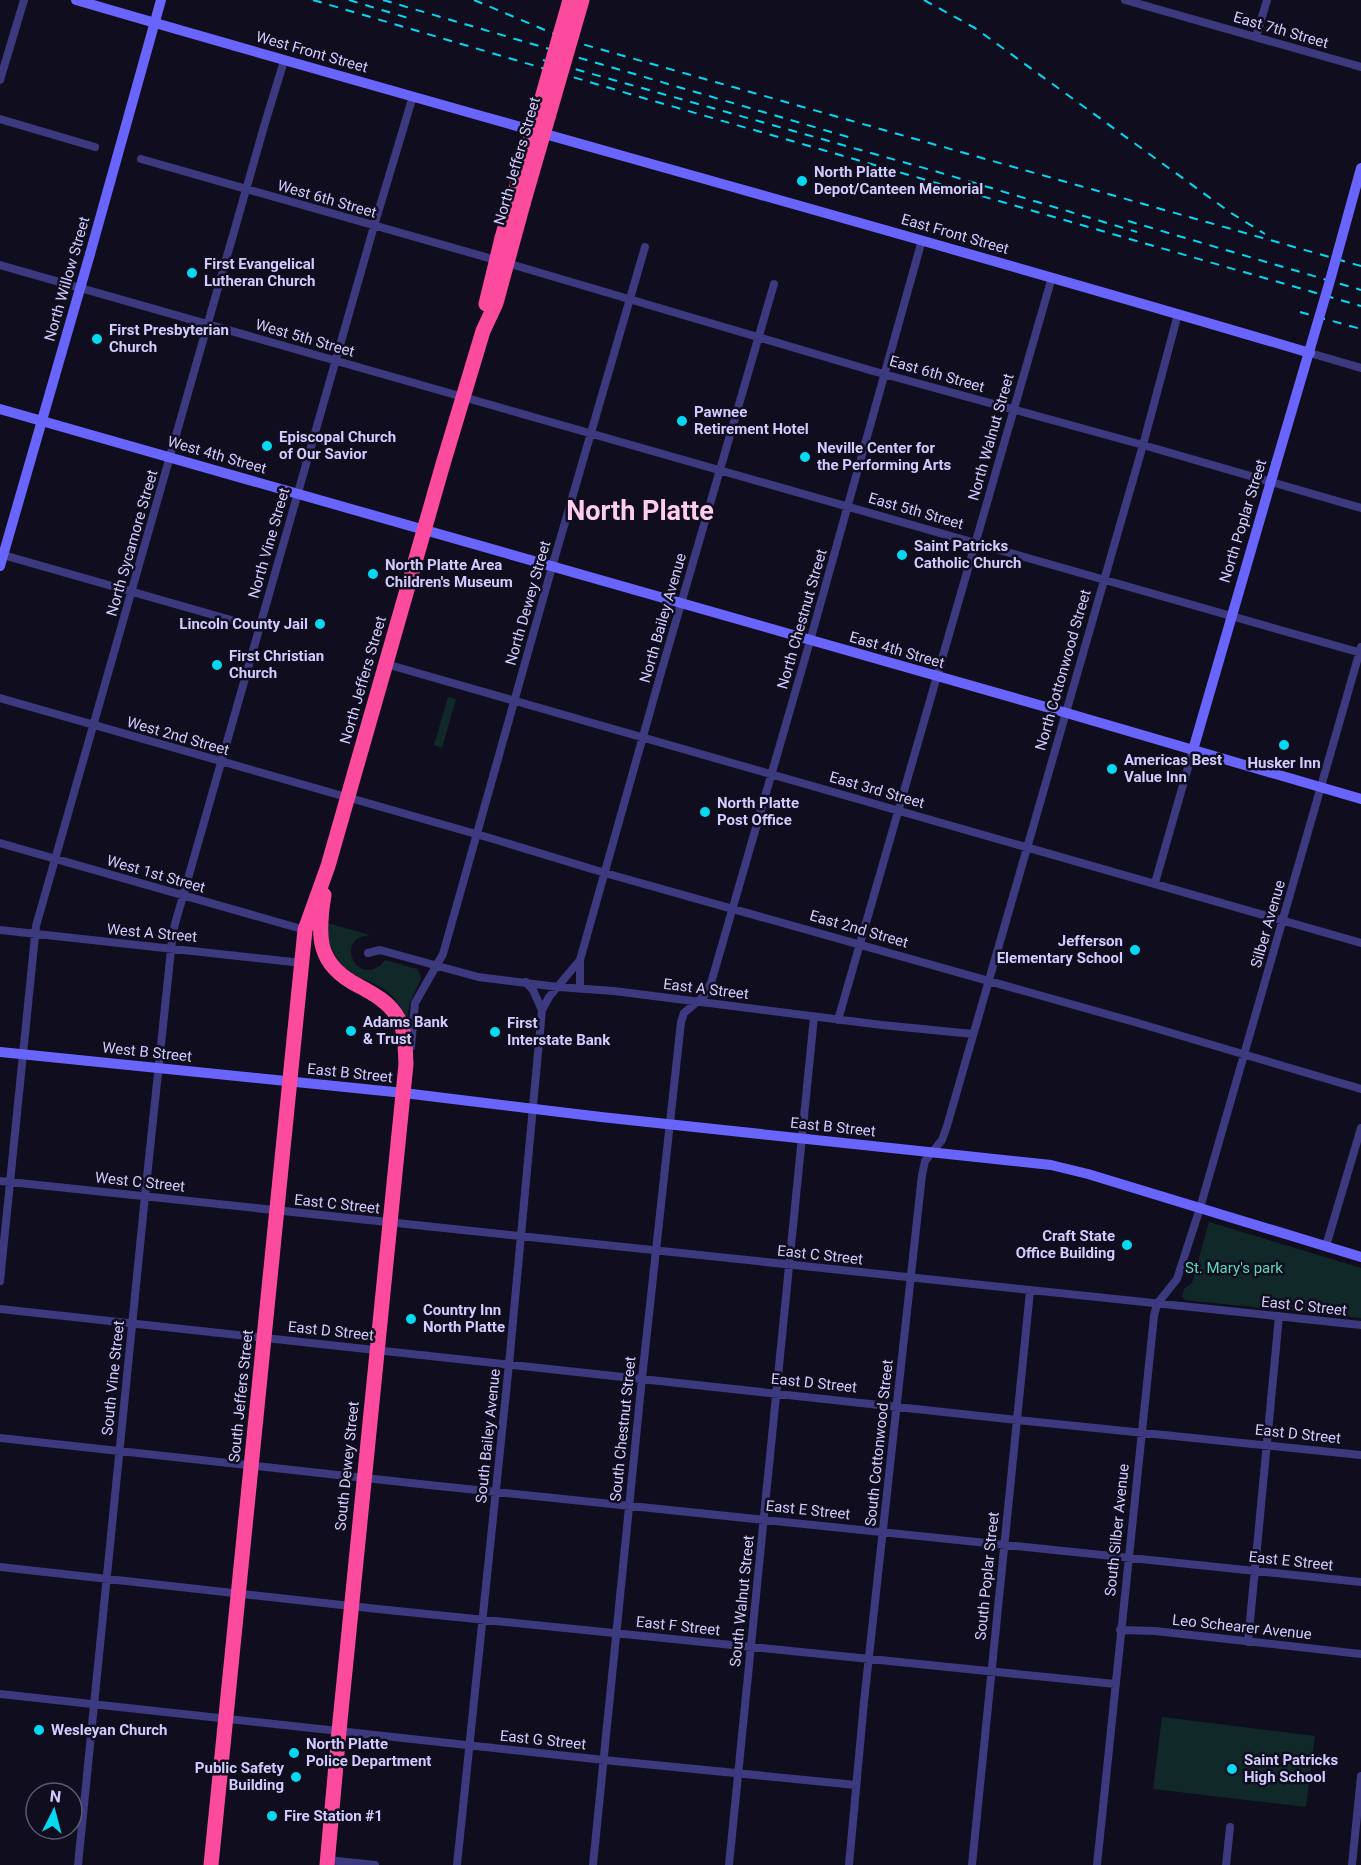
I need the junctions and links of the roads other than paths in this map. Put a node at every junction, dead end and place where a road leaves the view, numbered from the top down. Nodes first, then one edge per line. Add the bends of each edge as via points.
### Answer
1 (24, 0) edge
2 (76, 0) edge
3 (161, 0) edge
4 (570, 0) edge
5 (582, 0) edge
6 (1128, 0) edge
7 (1267, 0) edge
8 (153, 22) junction
9 (1256, 37) junction
10 (284, 61) junction
11 (1361, 67) edge
12 (137, 76) dead end
13 (0, 80) edge
14 (413, 96) junction
15 (0, 119) edge
16 (539, 132) joint
17 (95, 147) dead end
18 (141, 159) dead end
19 (1361, 168) edge
20 (246, 190) junction
21 (374, 226) junction
22 (507, 240) junction
23 (922, 240) junction
24 (645, 247) dead end
25 (502, 262) junction
26 (0, 265) edge
27 (1052, 277) junction
28 (774, 284) dead end
29 (80, 288) junction
30 (631, 299) junction
31 (1178, 314) junction
32 (208, 324) junction
33 (758, 337) junction
34 (1310, 353) joint
35 (336, 361) junction
36 (1361, 368) edge
37 (885, 374) junction
38 (464, 397) junction
39 (0, 410) edge
40 (1013, 410) junction
41 (42, 421) junction
42 (591, 434) junction
43 (1143, 445) junction
44 (170, 458) junction
45 (720, 470) junction
46 (1270, 482) junction
47 (297, 494) junction
48 (848, 506) junction
49 (1361, 508) edge
50 (425, 530) junction
51 (975, 543) junction
52 (2, 554) edge
53 (0, 566) edge
54 (552, 567) junction
55 (1103, 579) junction
56 (132, 591) junction
57 (681, 604) junction
58 (1231, 616) junction
59 (259, 628) junction
60 (810, 641) junction
61 (1360, 651) edge
62 (386, 664) junction
63 (937, 676) junction
64 (0, 698) edge
65 (515, 701) junction
66 (1065, 713) junction
67 (92, 725) junction
68 (642, 738) junction
69 (1193, 750) junction
70 (220, 762) junction
71 (771, 774) junction
72 (1321, 787) junction
73 (348, 799) junction
74 (1361, 799) edge
75 (899, 810) junction
76 (478, 834) junction
77 (0, 843) edge
78 (1027, 847) junction
79 (55, 859) junction
80 (328, 866) junction
81 (605, 873) junction
82 (1155, 883) junction
83 (183, 895) junction
84 (734, 908) junction
85 (1283, 921) junction
86 (0, 930) edge
87 (305, 930) junction
88 (34, 934) junction
89 (1361, 943) edge
90 (860, 944) junction
91 (170, 949) junction
92 (368, 953) dead end
93 (580, 960) junction
94 (302, 963) junction
95 (435, 966) junction
96 (988, 980) junction
97 (526, 982) junction
98 (558, 987) junction
99 (580, 988) junction
100 (697, 1001) junction
101 (542, 1010) junction
102 (814, 1017) junction
103 (838, 1020) junction
104 (404, 1034) joint
105 (973, 1034) junction
106 (0, 1052) edge
107 (23, 1054) junction
108 (1245, 1054) junction
109 (158, 1068) junction
110 (405, 1071) junction
111 (290, 1082) junction
112 (1361, 1089) edge
113 (404, 1094) junction
114 (532, 1109) junction
115 (669, 1125) junction
116 (1361, 1128) edge
117 (802, 1139) junction
118 (933, 1152) junction
119 (0, 1180) edge
120 (10, 1182) junction
121 (145, 1196) junction
122 (1200, 1208) junction
123 (277, 1211) junction
124 (390, 1223) junction
125 (521, 1236) junction
126 (1326, 1246) junction
127 (655, 1251) junction
128 (1361, 1257) edge
129 (790, 1265) junction
130 (910, 1278) junction
131 (0, 1281) edge
132 (1030, 1291) junction
133 (1157, 1304) junction
134 (0, 1309) edge
135 (1279, 1316) junction
136 (132, 1323) junction
137 (1361, 1325) edge
138 (265, 1338) junction
139 (376, 1350) junction
140 (509, 1364) junction
141 (642, 1378) junction
142 (777, 1393) junction
143 (897, 1406) junction
144 (1017, 1420) junction
145 (1141, 1432) junction
146 (0, 1438) edge
147 (1267, 1444) junction
148 (119, 1451) junction
149 (1361, 1455) edge
150 (252, 1466) junction
151 (364, 1478) junction
152 (496, 1492) junction
153 (629, 1506) junction
154 (764, 1520) junction
155 (883, 1532) junction
156 (1004, 1544) junction
157 (1128, 1557) junction
158 (0, 1567) edge
159 (1255, 1570) junction
160 (106, 1579) junction
161 (1361, 1582) edge
162 (239, 1593) junction
163 (351, 1606) junction
164 (482, 1619) junction
165 (1120, 1630) junction
166 (616, 1633) junction
167 (1248, 1642) junction
168 (751, 1647) junction
169 (1361, 1654) edge
170 (869, 1659) junction
171 (991, 1671) junction
172 (1115, 1684) junction
173 (0, 1694) edge
174 (93, 1704) junction
175 (226, 1719) junction
176 (339, 1731) junction
177 (470, 1745) junction
178 (604, 1760) junction
179 (738, 1773) junction
180 (1361, 1776) edge
181 (856, 1785) junction
182 (1230, 1827) dead end
183 (1358, 1840) edge
184 (327, 1862) edge
185 (78, 1865) edge
186 (211, 1865) edge
187 (375, 1865) edge
188 (457, 1865) edge
189 (593, 1865) edge
190 (729, 1865) edge
191 (849, 1865) edge
192 (972, 1865) edge
193 (1097, 1865) edge
194 (1226, 1865) edge
195 (1352, 1865) edge

1 - 13 street
2 - 8 street, West Front Street
3 - 29 street, North Willow Street, bridge
4 - 22 highway, North Jeffers Street, bridge
5 - 22 highway, North Jeffers Street, bridge
6 - 9 street, East 7th Street
7 - 9 street
8 - 10 street, West Front Street
8 - 12 street
9 - 11 street, East 7th Street
10 - 14 street, West Front Street
10 - 20 street, North Sycamore Street
14 - 16 street, West Front Street
14 - 21 street, North Vine Street
15 - 17 street
16 - 23 street, East Front Street
18 - 20 street, West 6th Street
19 - 46 street, North Poplar Street, bridge
20 - 21 street, West 6th Street
20 - 32 street, North Sycamore Street
21 - 25 street, West 6th Street
21 - 35 street, North Vine Street
22 - 25 highway, North Jeffers Street
23 - 27 street, East Front Street
23 - 37 street, North Chestnut Street
24 - 30 street, North Dewey Street
25 - 30 street, East 6th Street
25 - 38 highway, North Jeffers Street via 496,303 483,331
26 - 29 street, West 5th Street
27 - 31 street, East Front Street
27 - 40 street, North Walnut Street
28 - 33 street, North Bailey Avenue
29 - 32 street, West 5th Street
29 - 41 street, North Willow Street
30 - 33 street, East 6th Street
30 - 42 street, North Dewey Street
31 - 34 street, East Front Street
31 - 43 street, North Cottonwood Street
32 - 35 street, West 5th Street
32 - 44 street, North Sycamore Street
33 - 37 street, East 6th Street
33 - 45 street, North Bailey Avenue
34 - 36 street, East Front Street
35 - 38 street, West 5th Street
35 - 47 street, North Vine Street
37 - 40 street, East 6th Street
37 - 48 street, North Chestnut Street
38 - 42 street, East 5th Street
38 - 50 highway, North Jeffers Street
39 - 41 street, West 4th Street
40 - 43 street, East 6th Street
40 - 51 street, North Walnut Street
41 - 44 street, West 4th Street
41 - 52 street, North Willow Street
42 - 45 street, East 5th Street
42 - 54 street, North Dewey Street
43 - 46 street, East 6th Street
43 - 55 street, North Cottonwood Street
44 - 47 street, West 4th Street
44 - 56 street, North Sycamore Street
45 - 48 street, East 5th Street
45 - 57 street, North Bailey Avenue
46 - 49 street, East 6th Street
46 - 58 street, North Poplar Street
47 - 50 street, West 4th Street
47 - 59 street, North Vine Street
48 - 51 street, East 5th Street
48 - 60 street, North Chestnut Street
50 - 54 street, East 4th Street
50 - 62 highway, North Jeffers Street
51 - 55 street, East 5th Street
51 - 63 street, North Walnut Street
52 - 53 street, North Willow Street
52 - 56 street
54 - 57 street, East 4th Street
54 - 65 street, North Dewey Street
55 - 58 street, East 5th Street
55 - 66 street, North Cottonwood Street
56 - 59 street
56 - 67 street, North Sycamore Street
57 - 60 street, East 4th Street
57 - 68 street, North Bailey Avenue
58 - 61 street, East 5th Street
58 - 69 street, North Poplar Street
59 - 70 street, North Vine Street
60 - 63 street, East 4th Street
60 - 71 street, North Chestnut Street
61 - 72 street, Silber Avenue
62 - 65 street, East 3rd Street
62 - 73 highway, North Jeffers Street
63 - 66 street, East 4th Street
63 - 75 street, North Walnut Street
64 - 67 street, West 2nd Street
65 - 68 street, East 3rd Street
65 - 76 street, North Dewey Street
66 - 69 street, East 4th Street
66 - 78 street, North Cottonwood Street
67 - 70 street, West 2nd Street
67 - 79 street, North Sycamore Street
68 - 71 street, East 3rd Street
68 - 81 street, North Bailey Avenue
69 - 72 street, East 4th Street
69 - 82 street, North Poplar Street
70 - 73 street, West 2nd Street
70 - 83 street, North Vine Street
71 - 75 street, East 3rd Street
71 - 84 street, North Chestnut Street
72 - 74 street, East 4th Street
72 - 85 street, Silber Avenue
73 - 76 street, East 2nd Street
73 - 80 highway, North Jeffers Street
75 - 78 street, East 3rd Street
75 - 90 street, North Walnut Street
76 - 81 street, East 2nd Street
76 - 95 street, North Dewey Street via 443,954
77 - 79 street, West 1st Street
78 - 82 street, East 3rd Street
78 - 96 street, North Cottonwood Street
79 - 83 street, West 1st Street
79 - 88 street, North Sycamore Street
80 - 87 highway, North Jeffers Street
80 - 104 highway, North Jeffers Street via 320,929 327,959 343,976 388,1004
81 - 84 street, East 2nd Street
81 - 93 street, North Bailey Avenue
82 - 85 street, East 3rd Street
83 - 87 street, West 1st Street
83 - 91 street, South Vine Street
84 - 90 street, East 2nd Street
84 - 100 street, North Chestnut Street via 711,983
85 - 89 street, East 3rd Street
85 - 108 street, Silber Avenue
86 - 88 street, West A Street
87 - 94 highway, South Jeffers Street
88 - 91 street, West A Street
88 - 107 street, North Sycamore Street
90 - 96 street, East 2nd Street
90 - 103 street, North Walnut Street
91 - 94 street, West A Street
91 - 109 street, South Vine Street
92 - 95 street, East A Street via 380,950
93 - 98 street, North Bailey Avenue
93 - 99 street, North Bailey Avenue
94 - 111 highway, South Jeffers Street
95 - 97 street, East A Street
95 - 110 street, South Dewey Street via 415,1003 409,1065
96 - 105 street, North Cottonwood Street
96 - 108 street, East 2nd Street
97 - 98 street, East A Street
97 - 101 street
98 - 99 street, East A Street
98 - 101 street, South Bailey Avenue
99 - 100 street, East A Street
100 - 102 street, East A Street
100 - 115 street, South Chestnut Street via 684,1013 681,1022
101 - 114 street, South Bailey Avenue
102 - 103 street, East A Street
102 - 117 street, South Walnut Street
103 - 105 street, East A Street
104 - 110 highway, South Dewey Street
105 - 118 street, South Cottonwood Street via 942,1140
106 - 107 street, West B Street
107 - 109 street, West B Street
107 - 120 street, North Sycamore Street
108 - 112 street, East 2nd Street
108 - 122 street, Silber Avenue
109 - 111 street, West B Street
109 - 121 street, South Vine Street
110 - 113 highway, South Dewey Street
111 - 113 street, East B Street
111 - 123 highway, South Jeffers Street
113 - 114 street, East B Street
113 - 124 highway, South Dewey Street
114 - 115 street, East B Street
114 - 125 street, South Bailey Avenue
115 - 117 street, East B Street
115 - 127 street, South Chestnut Street
116 - 126 street
117 - 118 street, East B Street
117 - 129 street, South Walnut Street
118 - 122 street, East B Street via 1051,1165
118 - 130 street, South Cottonwood Street via 925,1161 922,1175
119 - 120 street, West C Street
120 - 121 street, West C Street
120 - 131 street, North Sycamore Street
121 - 123 street, West C Street
121 - 136 street, South Vine Street
122 - 126 street, East B Street
122 - 133 street, South Silber Avenue via 1177,1279
123 - 124 street, East C Street
123 - 138 highway, South Jeffers Street
124 - 125 street, East C Street
124 - 139 highway, South Dewey Street
125 - 127 street, East C Street
125 - 140 street, South Bailey Avenue
126 - 128 street, East B Street
127 - 129 street, East C Street
127 - 141 street, South Chestnut Street
129 - 130 street, East C Street
129 - 142 street, South Walnut Street
130 - 132 street, East C Street
130 - 143 street, South Cottonwood Street
132 - 133 street, East C Street
132 - 144 street, South Poplar Street
133 - 135 street, East C Street
133 - 145 street, South Silber Avenue
134 - 136 street, East D Street
135 - 137 street, East C Street
135 - 147 street
136 - 138 street, East D Street
136 - 148 street, South Vine Street
138 - 139 street, East D Street
138 - 150 highway, South Jeffers Street
139 - 140 street, East D Street
139 - 151 highway, South Dewey Street
140 - 141 street, East D Street
140 - 152 street, South Bailey Avenue
141 - 142 street, East D Street
141 - 153 street, South Chestnut Street
142 - 143 street, East D Street
142 - 154 street, South Walnut Street
143 - 144 street, East D Street
143 - 155 street, South Cottonwood Street
144 - 145 street, East D Street
144 - 156 street, South Poplar Street
145 - 147 street, East D Street
145 - 157 street, South Silber Avenue
146 - 148 street, East E Street
147 - 149 street, East D Street
147 - 159 street
148 - 150 street, East E Street
148 - 160 street, South Vine Street
150 - 151 street, East E Street
150 - 162 highway, South Jeffers Street
151 - 152 street, East E Street
151 - 163 highway, South Dewey Street
152 - 153 street, East E Street
152 - 164 street, South Bailey Avenue
153 - 154 street, East E Street
153 - 166 street, South Chestnut Street
154 - 155 street, East E Street
154 - 168 street, South Walnut Street
155 - 156 street, East E Street
155 - 170 street, South Cottonwood Street
156 - 157 street, East E Street
156 - 171 street, South Poplar Street
157 - 159 street, East E Street
157 - 165 street, South Silber Avenue
158 - 160 street, East F Street
159 - 161 street, East E Street
159 - 167 street
160 - 162 street, East F Street
160 - 174 street, South Vine Street
162 - 163 street, East F Street
162 - 175 highway, South Jeffers Street
163 - 164 street, East F Street
163 - 176 highway, South Dewey Street
164 - 166 street, East F Street
164 - 177 street, South Bailey Avenue
165 - 167 street, Leo Schearer Avenue
165 - 172 street, South Silber Avenue
166 - 168 street, East F Street
166 - 178 street, South Chestnut Street
167 - 169 street, Leo Schearer Avenue
168 - 170 street, East F Street
168 - 179 street, South Walnut Street
170 - 171 street, East F Street
170 - 181 street, South Cottonwood Street
171 - 172 street, East F Street
171 - 192 street, South Poplar Street
172 - 193 street, South Silber Avenue
173 - 174 street, East G Street
174 - 175 street, East G Street
174 - 185 street, South Vine Street
175 - 176 street, East G Street
175 - 186 highway, South Jeffers Street
176 - 177 street, East G Street
176 - 184 highway, South Dewey Street
177 - 178 street, East G Street
177 - 188 street, South Bailey Avenue
178 - 179 street, East G Street
178 - 189 street, South Chestnut Street
179 - 181 street, East G Street
179 - 190 street, South Walnut Street
180 - 183 street
181 - 191 street, South Cottonwood Street
182 - 194 street
183 - 195 street
184 - 187 street

